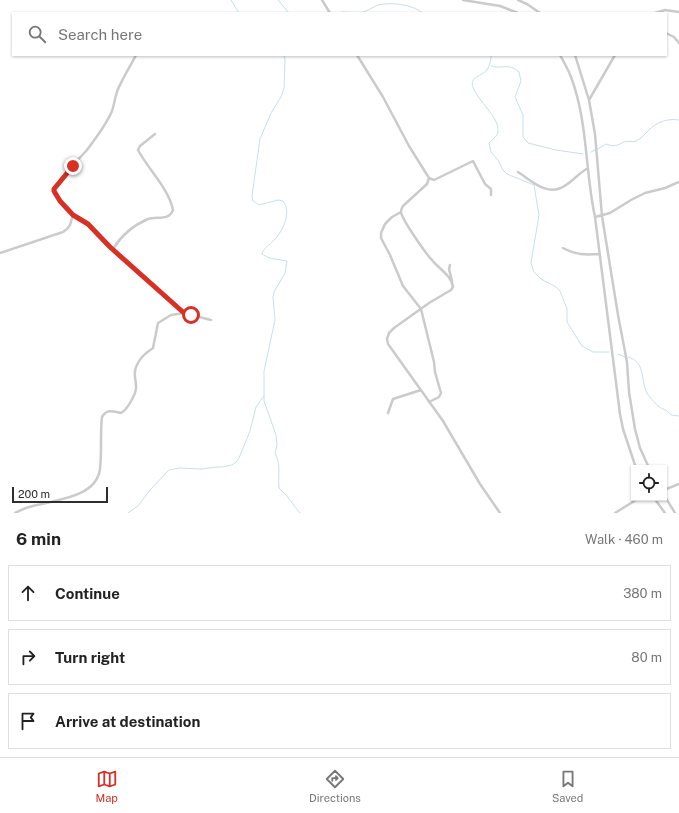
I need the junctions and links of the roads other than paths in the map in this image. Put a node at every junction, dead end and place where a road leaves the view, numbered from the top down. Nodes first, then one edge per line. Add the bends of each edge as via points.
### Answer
1 (322, 0) edge
2 (463, 0) edge
3 (518, 0) edge
4 (329, 12) edge
5 (515, 12) edge
6 (539, 12) edge
7 (658, 12) edge
8 (679, 12) edge
9 (667, 34) edge
10 (679, 43) edge
11 (135, 56) edge
12 (357, 56) edge
13 (561, 56) edge
14 (575, 56) edge
15 (614, 56) edge
16 (589, 100) junction
17 (155, 134) dead end
18 (588, 168) junction
19 (518, 172) dead end
20 (429, 178) junction
21 (679, 182) edge
22 (491, 195) dead end
23 (401, 212) junction
24 (73, 215) junction
25 (602, 216) junction
26 (594, 217) junction
27 (563, 248) dead end
28 (112, 249) junction
29 (0, 253) edge
30 (599, 254) junction
31 (450, 265) dead end
32 (452, 281) junction
33 (421, 309) junction
34 (184, 313) junction
35 (211, 320) dead end
36 (421, 390) junction
37 (429, 402) junction
38 (388, 414) dead end
39 (635, 465) edge
40 (648, 465) edge
41 (679, 484) edge
42 (667, 489) edge
43 (667, 500) edge
44 (634, 501) edge
45 (656, 501) edge
46 (15, 513) edge
47 (500, 513) edge
48 (615, 513) edge
49 (665, 513) edge
50 (675, 513) edge

1 - 4 street
2 - 5 street via 500,6
3 - 6 street
7 - 8 street
9 - 10 street
11 - 24 street via 120,84 108,118 88,149 54,189 54,194
12 - 20 street
13 - 18 street via 574,88 583,127
14 - 16 street
15 - 16 street
16 - 25 street via 595,134
17 - 28 street via 138,150 167,195 173,210 170,216 148,220 138,225 122,236
18 - 19 street via 565,186 551,190 543,188
18 - 26 street
20 - 22 street via 434,180 473,162 485,184 492,189
20 - 23 street via 427,184 403,206
21 - 25 street via 645,193
23 - 32 street via 426,253
23 - 33 street via 385,224 381,238 403,286
24 - 28 street via 88,224
24 - 29 street via 67,230
25 - 26 street
25 - 40 street via 627,362 635,429
26 - 30 street
27 - 30 street via 576,254
28 - 34 street
30 - 39 street via 620,414
31 - 32 street
32 - 33 street via 451,290
33 - 36 street via 394,328 387,339 392,351
33 - 37 street via 441,393
34 - 35 street
34 - 46 street via 171,315 158,323 153,348 144,354 136,366 136,389 127,408 121,413 109,410 102,417 100,468 96,482 79,493
36 - 37 street
36 - 38 street via 392,399
37 - 47 street
41 - 42 street
43 - 50 street
44 - 48 street
45 - 49 street

